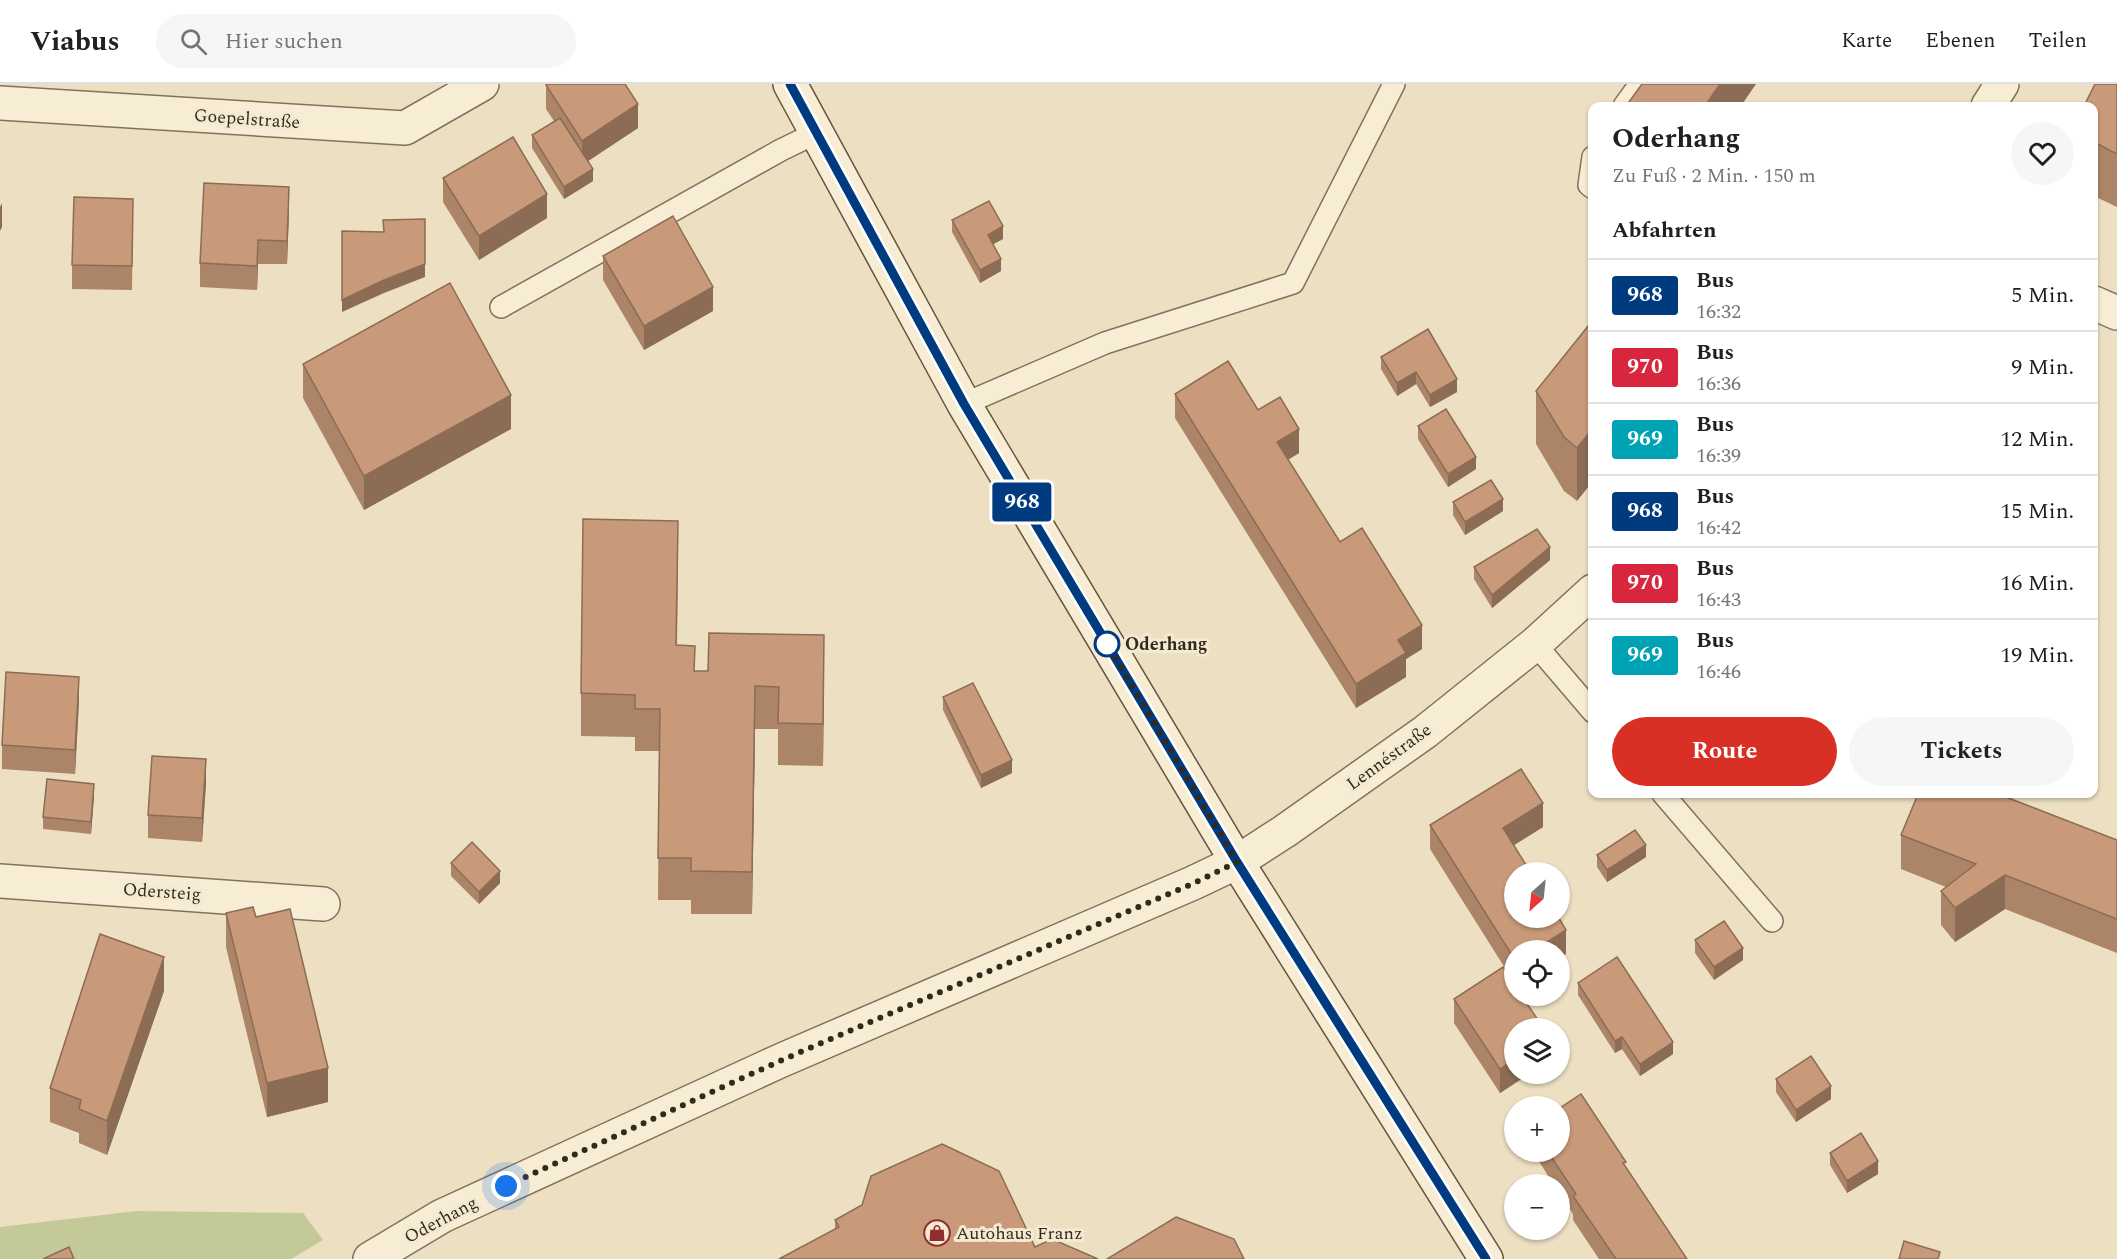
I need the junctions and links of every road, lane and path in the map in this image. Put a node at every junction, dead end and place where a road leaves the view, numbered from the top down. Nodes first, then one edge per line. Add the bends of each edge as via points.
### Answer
1 (482, 84) edge
2 (790, 84) edge
3 (1394, 84) edge
4 (1640, 84) edge
5 (2002, 84) edge
6 (1627, 102) edge
7 (1991, 102) edge
8 (0, 103) edge
9 (816, 133) junction
10 (2098, 305) edge
11 (501, 307) dead end
12 (2117, 313) edge
13 (964, 404) junction
14 (1588, 596) edge
15 (1535, 644) junction
16 (1588, 706) edge
17 (1666, 798) edge
18 (1237, 862) junction
19 (0, 881) edge
20 (323, 904) dead end
21 (1772, 921) dead end
22 (370, 1259) edge
23 (1486, 1259) edge

1 - 8 street, Goepelstraße via 405,128
2 - 9 street
3 - 13 lane via 1293,283 1105,343
4 - 6 lane
5 - 7 street
9 - 11 lane
9 - 13 street
10 - 12 street
13 - 18 street
14 - 15 street, Lennéstraße
15 - 16 lane
15 - 18 street, Lennéstraße via 1425,732
17 - 21 lane
18 - 22 street, Oderhang via 772,1064 442,1216
18 - 23 street
19 - 20 street, Odersteig

